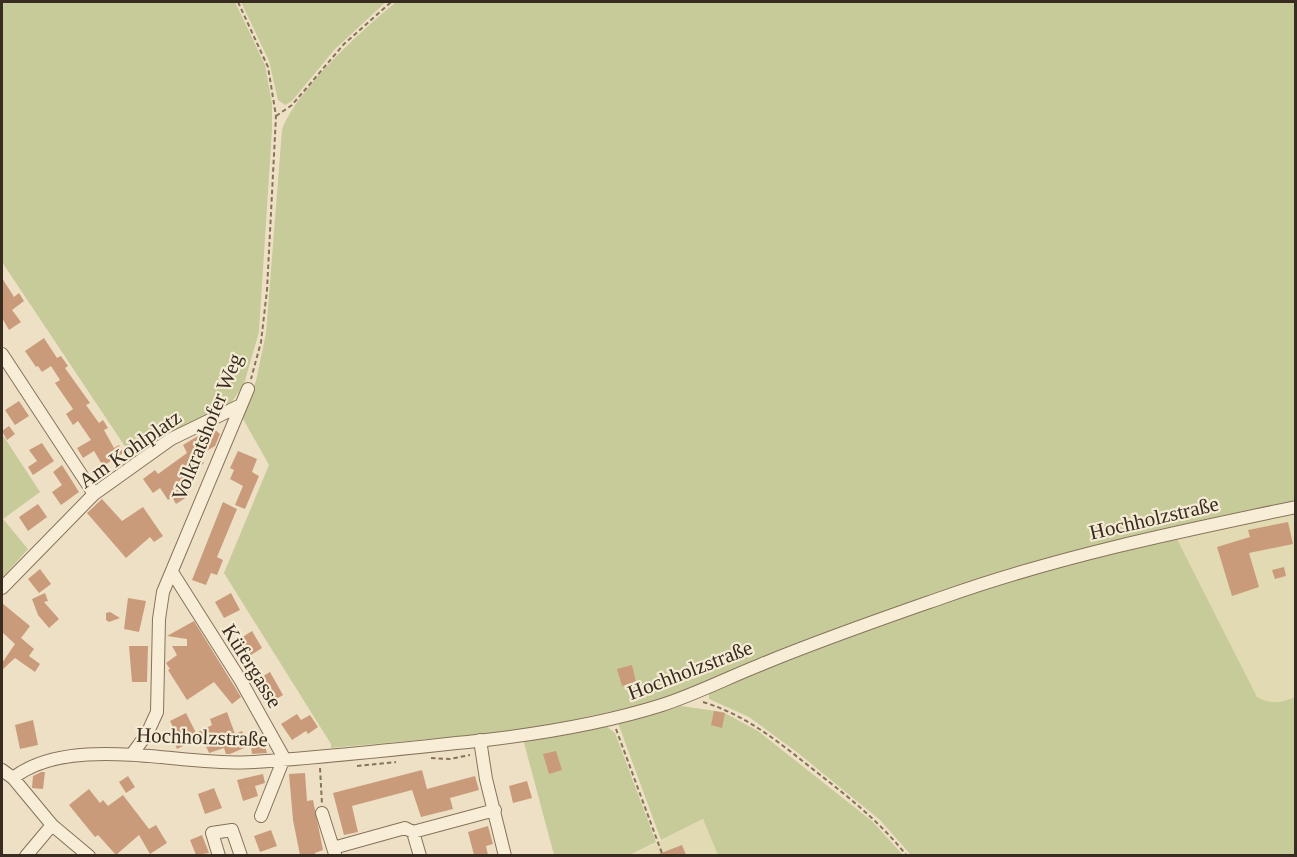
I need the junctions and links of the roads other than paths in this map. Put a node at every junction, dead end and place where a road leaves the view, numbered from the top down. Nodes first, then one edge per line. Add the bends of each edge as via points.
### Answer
1 (2, 354) edge
2 (248, 388) road end
3 (239, 406) junction
4 (94, 494) junction
5 (1296, 507) edge
6 (172, 572) junction
7 (2, 588) edge
8 (480, 740) junction
9 (132, 754) junction
10 (284, 758) junction
11 (2, 770) edge
12 (13, 778) junction
13 (495, 810) junction
14 (322, 813) road end
15 (261, 816) dead end
16 (52, 825) junction
17 (413, 832) junction
18 (334, 852) edge
19 (240, 854) edge
20 (26, 855) edge
21 (89, 855) edge
22 (221, 855) edge
23 (420, 855) edge
24 (505, 855) edge

1 - 4 street
2 - 3 street, Volkratshofer Weg
3 - 4 street, Am Kohlplatz via 171,439
3 - 6 street, Volkratshofer Weg
4 - 7 street, Am Kohlplatz
5 - 8 street, Hochholzstraße via 1008,575 830,637 688,696 612,718
6 - 9 street, Volkratshofer Weg via 163,592 159,619 157,712
6 - 10 street, Küfergasse
8 - 10 street, Hochholzstraße
8 - 13 street
9 - 10 street, Hochholzstraße via 253,762
9 - 12 street, Hochholzstraße via 63,758 25,769
10 - 15 street
11 - 12 street
12 - 16 street
13 - 17 street
13 - 24 street
14 - 18 street
16 - 20 street
16 - 21 street
17 - 18 street via 405,828
17 - 23 street
19 - 22 street
19 - 22 street via 232,830 212,833

